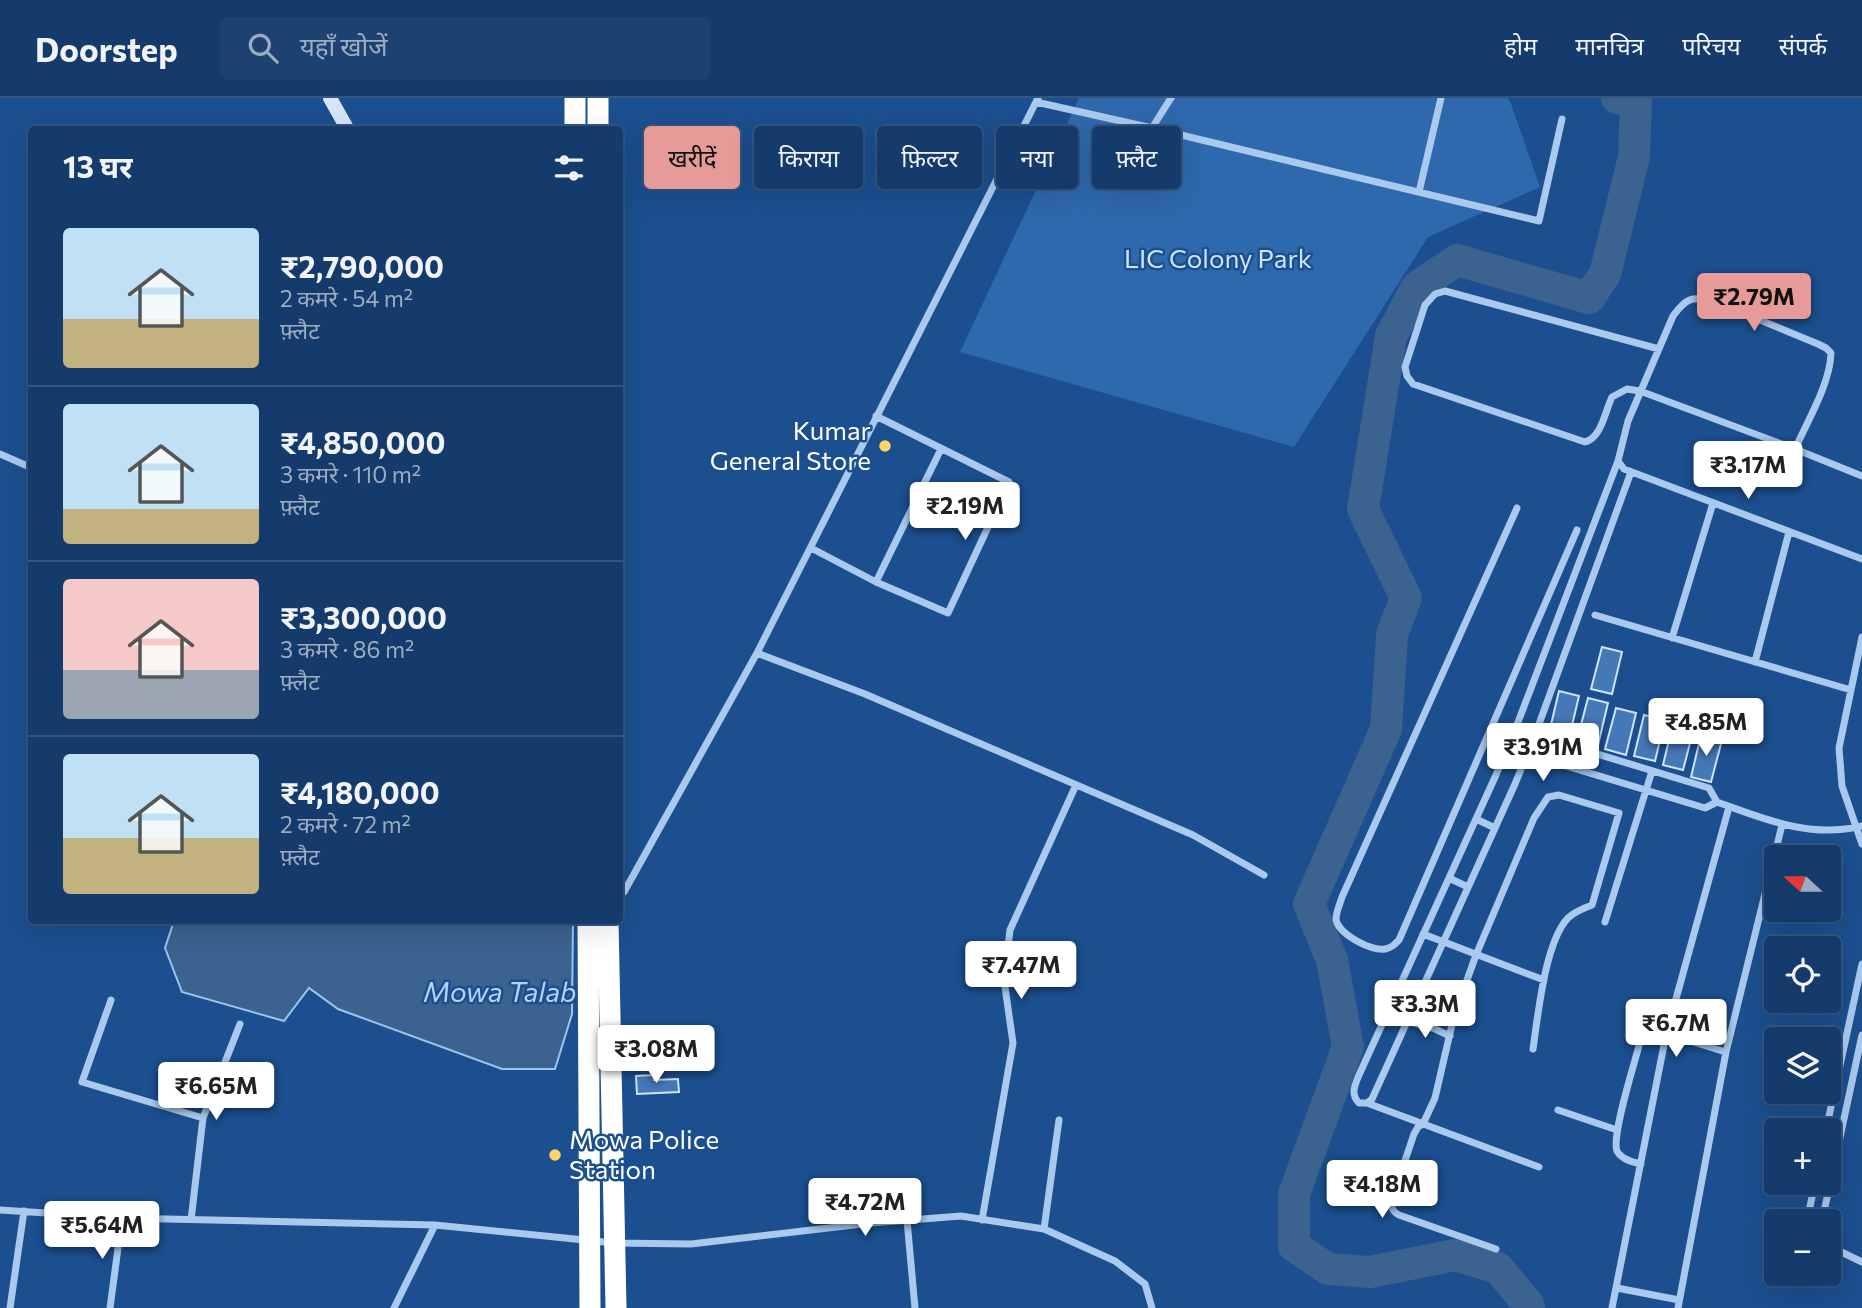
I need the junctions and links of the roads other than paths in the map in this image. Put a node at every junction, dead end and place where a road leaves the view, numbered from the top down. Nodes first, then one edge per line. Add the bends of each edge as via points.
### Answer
1 (330, 98) edge
2 (575, 98) edge
3 (598, 98) edge
4 (1171, 98) edge
5 (1441, 98) edge
6 (1037, 100) edge
7 (1562, 119) dead end
8 (346, 126) edge
9 (575, 126) edge
10 (598, 126) edge
11 (1144, 126) edge
12 (1153, 126) edge
13 (1181, 135) edge
14 (1419, 192) junction
15 (1659, 349) junction
16 (1640, 391) junction
17 (876, 416) junction
18 (941, 449) junction
19 (1795, 449) junction
20 (0, 454) edge
21 (1618, 461) junction
22 (28, 466) edge
23 (1631, 472) junction
24 (1862, 476) edge
25 (1713, 503) junction
26 (1517, 508) dead end
27 (1577, 530) dead end
28 (1789, 532) junction
29 (811, 548) junction
30 (1862, 559) edge
31 (876, 582) junction
32 (1595, 615) dead end
33 (1862, 637) edge
34 (1672, 638) junction
35 (757, 653) junction
36 (1755, 662) junction
37 (1851, 690) junction
38 (1515, 729) junction
39 (1490, 730) junction
40 (1535, 735) junction
41 (1511, 738) junction
42 (1507, 748) junction
43 (1527, 754) junction
44 (1652, 771) junction
45 (1076, 785) junction
46 (1646, 791) junction
47 (1717, 802) junction
48 (1729, 807) junction
49 (1476, 819) junction
50 (1782, 825) junction
51 (1860, 826) edge
52 (1495, 828) junction
53 (1862, 844) edge
54 (1264, 875) dead end
55 (1449, 878) junction
56 (1468, 887) junction
57 (623, 892) edge
58 (1605, 922) dead end
59 (588, 924) edge
60 (608, 924) edge
61 (1423, 934) junction
62 (1443, 943) junction
63 (1476, 955) junction
64 (1862, 964) edge
65 (1861, 973) edge
66 (1544, 980) junction
67 (111, 1000) dead end
68 (1407, 1021) junction
69 (240, 1024) dead end
70 (1666, 1035) junction
71 (1862, 1035) edge
72 (1450, 1036) junction
73 (1533, 1049) dead end
74 (1726, 1052) junction
75 (1367, 1103) junction
76 (1558, 1110) dead end
77 (202, 1118) junction
78 (1829, 1118) edge
79 (1059, 1120) dead end
80 (1423, 1124) junction
81 (1617, 1130) junction
82 (1641, 1164) junction
83 (1539, 1167) dead end
84 (1825, 1209) edge
85 (0, 1210) edge
86 (24, 1211) junction
87 (122, 1218) junction
88 (191, 1220) junction
89 (907, 1220) junction
90 (982, 1220) junction
91 (435, 1225) junction
92 (1044, 1230) junction
93 (590, 1242) junction
94 (614, 1244) junction
95 (1496, 1249) dead end
96 (1841, 1252) edge
97 (1862, 1262) edge
98 (1617, 1288) junction
99 (1679, 1304) edge
100 (10, 1308) edge
101 (110, 1308) edge
102 (394, 1308) edge
103 (590, 1308) edge
104 (616, 1308) edge
105 (915, 1308) edge
106 (1152, 1308) edge
107 (1612, 1308) edge

1 - 8 street
2 - 9 highway
3 - 10 highway
4 - 12 street
5 - 14 street
6 - 11 street
6 - 17 street
7 - 14 street via 1539,221
13 - 14 street
15 - 16 street
15 - 16 street via 1445,291 1425,305 1405,367 1413,384 1585,442 1596,434 1612,397 1627,389
15 - 19 street via 1679,307 1688,299 1699,298 1826,348 1831,353 1830,366
16 - 19 street
16 - 21 street
17 - 18 street
17 - 29 street
18 - 31 street
18 - 31 street via 1009,482 948,613
19 - 24 street
20 - 22 street
21 - 23 street
21 - 38 street
23 - 25 street
23 - 40 street
25 - 28 street
25 - 34 street
26 - 39 street via 1342,897 1336,918 1345,934 1382,950 1399,940
27 - 39 street
28 - 30 street
28 - 36 street
29 - 31 street
29 - 35 street
32 - 34 street
33 - 37 street
34 - 36 street
35 - 45 street via 876,698
35 - 57 street
36 - 37 street
37 - 51 street via 1839,748 1842,786
38 - 40 street
38 - 41 street
39 - 41 street
40 - 43 street
40 - 44 street
41 - 42 street
42 - 43 street
42 - 49 street
43 - 46 street
43 - 52 street
44 - 46 street
44 - 47 street via 1709,789
45 - 54 street via 1193,835
45 - 90 street via 1010,930 1004,981 1013,1043
46 - 47 street via 1704,808
46 - 58 street
47 - 48 street
48 - 50 street
48 - 70 street
49 - 52 street
49 - 55 street
50 - 51 street via 1817,830
50 - 74 street
51 - 53 street
52 - 56 street
55 - 56 street
55 - 61 street
56 - 62 street
59 - 93 highway
60 - 94 highway
61 - 62 street
61 - 75 street via 1353,1090 1359,1103
62 - 63 street
62 - 68 street
63 - 66 street
63 - 66 street via 1534,818 1548,797 1559,794 1619,813 1592,905 1569,916 1557,933
63 - 72 street
64 - 65 street
65 - 78 street
66 - 73 street
67 - 77 street via 82,1082
68 - 72 street
68 - 75 street via 1373,1099
69 - 77 street
70 - 74 street
70 - 81 street via 1645,1036 1640,1042
70 - 82 street
71 - 84 street
72 - 80 street via 1435,1098
74 - 99 street
75 - 80 street
76 - 81 street
77 - 88 street
79 - 92 street
80 - 83 street
80 - 95 street via 1414,1135 1391,1208
81 - 82 street via 1616,1149 1629,1161
82 - 98 street
85 - 86 street
86 - 87 street
86 - 100 street
87 - 88 street
87 - 101 street
88 - 91 street
89 - 90 street via 961,1216
89 - 94 street via 691,1244
89 - 105 street
90 - 92 street
91 - 93 street
91 - 102 street
92 - 106 street via 1115,1261 1145,1284
93 - 94 street
93 - 103 highway
94 - 104 highway
96 - 97 street
98 - 99 street
98 - 107 street

